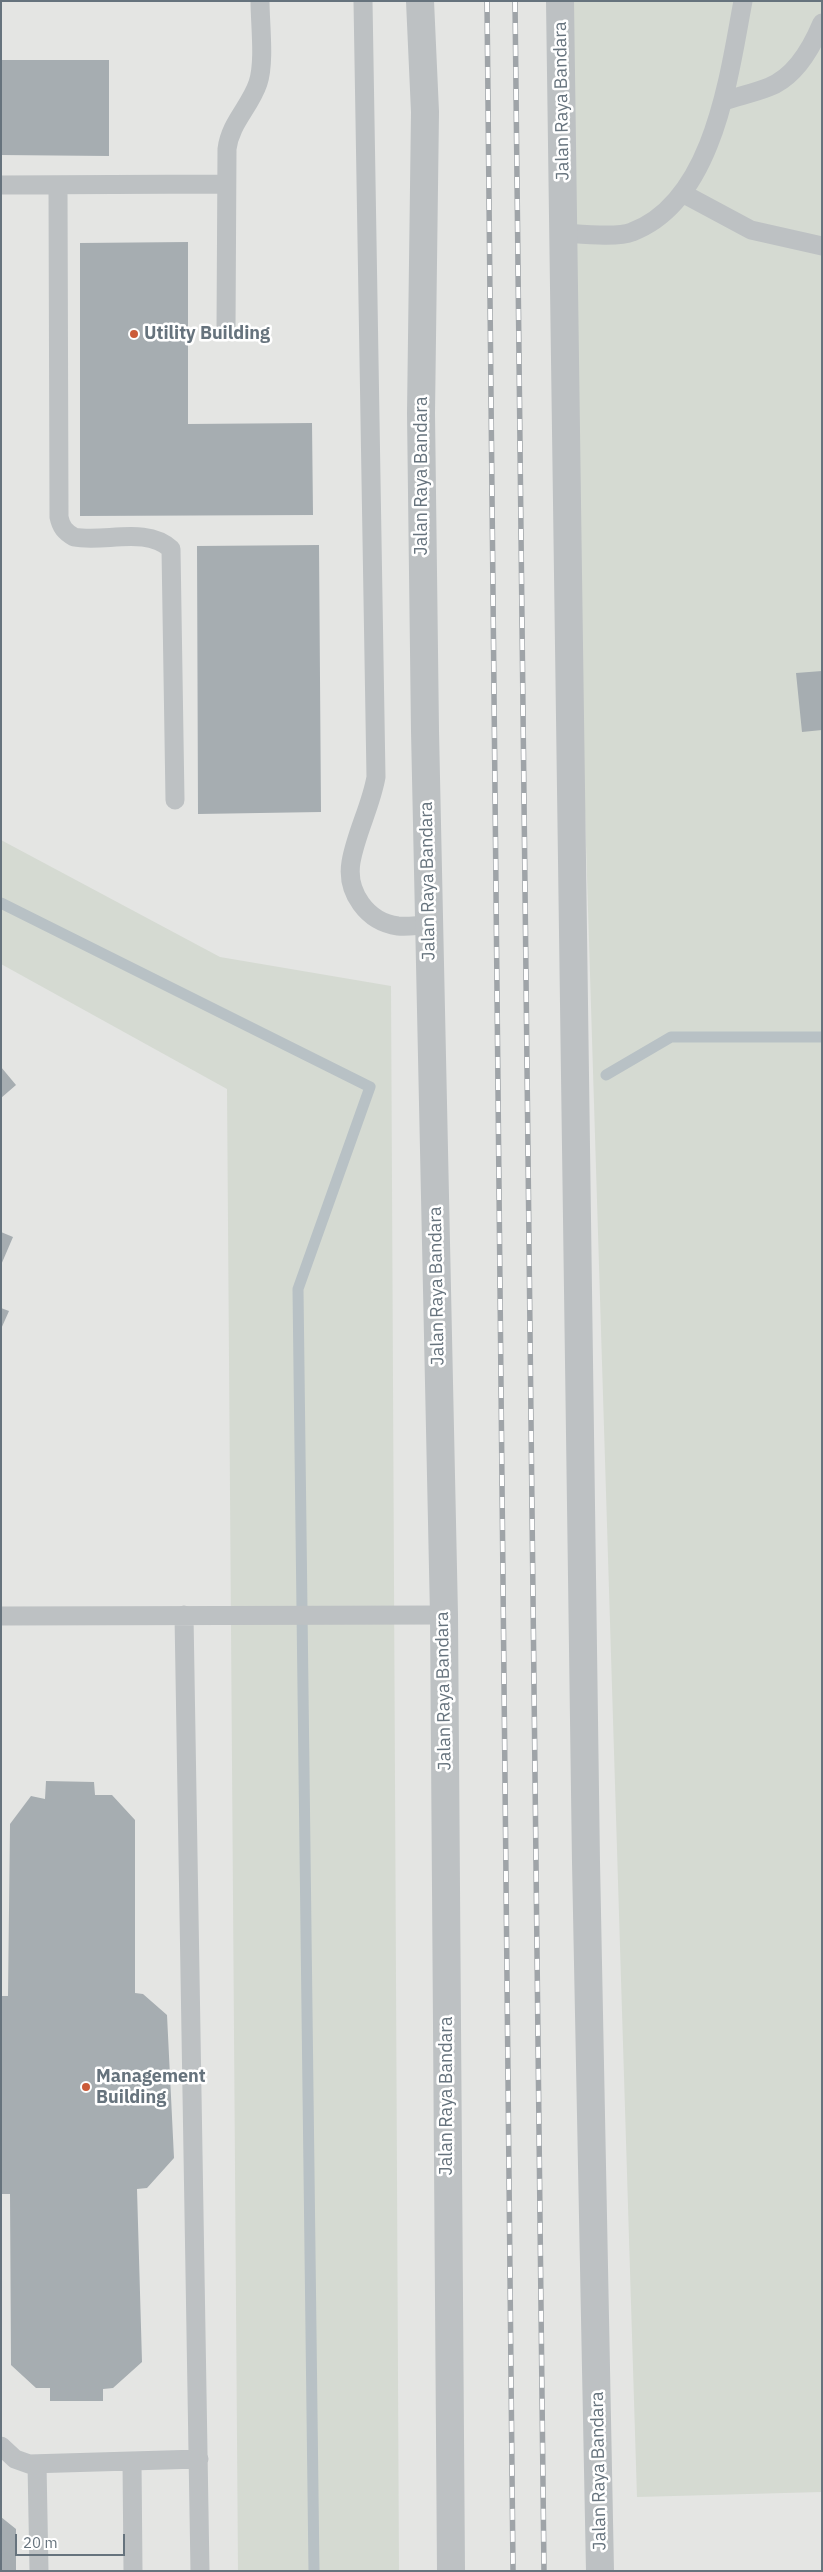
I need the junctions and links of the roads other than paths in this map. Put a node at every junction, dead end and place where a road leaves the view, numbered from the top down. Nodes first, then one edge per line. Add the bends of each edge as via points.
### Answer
1 (260, 1) edge
2 (363, 1) edge
3 (420, 1) edge
4 (560, 1) edge
5 (744, 1) edge
6 (822, 23) edge
7 (724, 101) junction
8 (225, 184) junction
9 (1, 185) edge
10 (58, 185) junction
11 (682, 193) junction
12 (564, 233) junction
13 (822, 246) edge
14 (226, 330) dead end
15 (175, 800) dead end
16 (429, 925) junction
17 (184, 1615) junction
18 (444, 1615) junction
19 (1, 1616) edge
20 (4, 2455) edge
21 (198, 2459) junction
22 (132, 2461) junction
23 (37, 2464) junction
24 (39, 2571) edge
25 (134, 2571) edge
26 (200, 2571) edge
27 (451, 2571) edge
28 (600, 2571) edge

1 - 8 lane via 260,75 228,141
2 - 16 lane via 376,777 351,861 350,878 361,904 372,915 398,926
3 - 16 street, Jalan Raya Bandara via 424,112 421,413
4 - 12 street, Jalan Raya Bandara
5 - 7 lane
6 - 7 lane via 814,44 795,68 771,87
7 - 11 lane via 706,154
8 - 10 lane
8 - 14 lane
9 - 10 lane
10 - 15 lane via 59,517 66,532 74,537 151,538 171,549
11 - 12 lane via 657,218 631,233
11 - 13 lane via 752,230
12 - 28 street, Jalan Raya Bandara via 586,1862
16 - 18 street, Jalan Raya Bandara
17 - 18 lane
17 - 19 lane
17 - 21 lane
18 - 27 street, Jalan Raya Bandara
20 - 23 lane
21 - 22 lane
21 - 26 lane
22 - 23 lane
22 - 25 lane
23 - 24 lane

